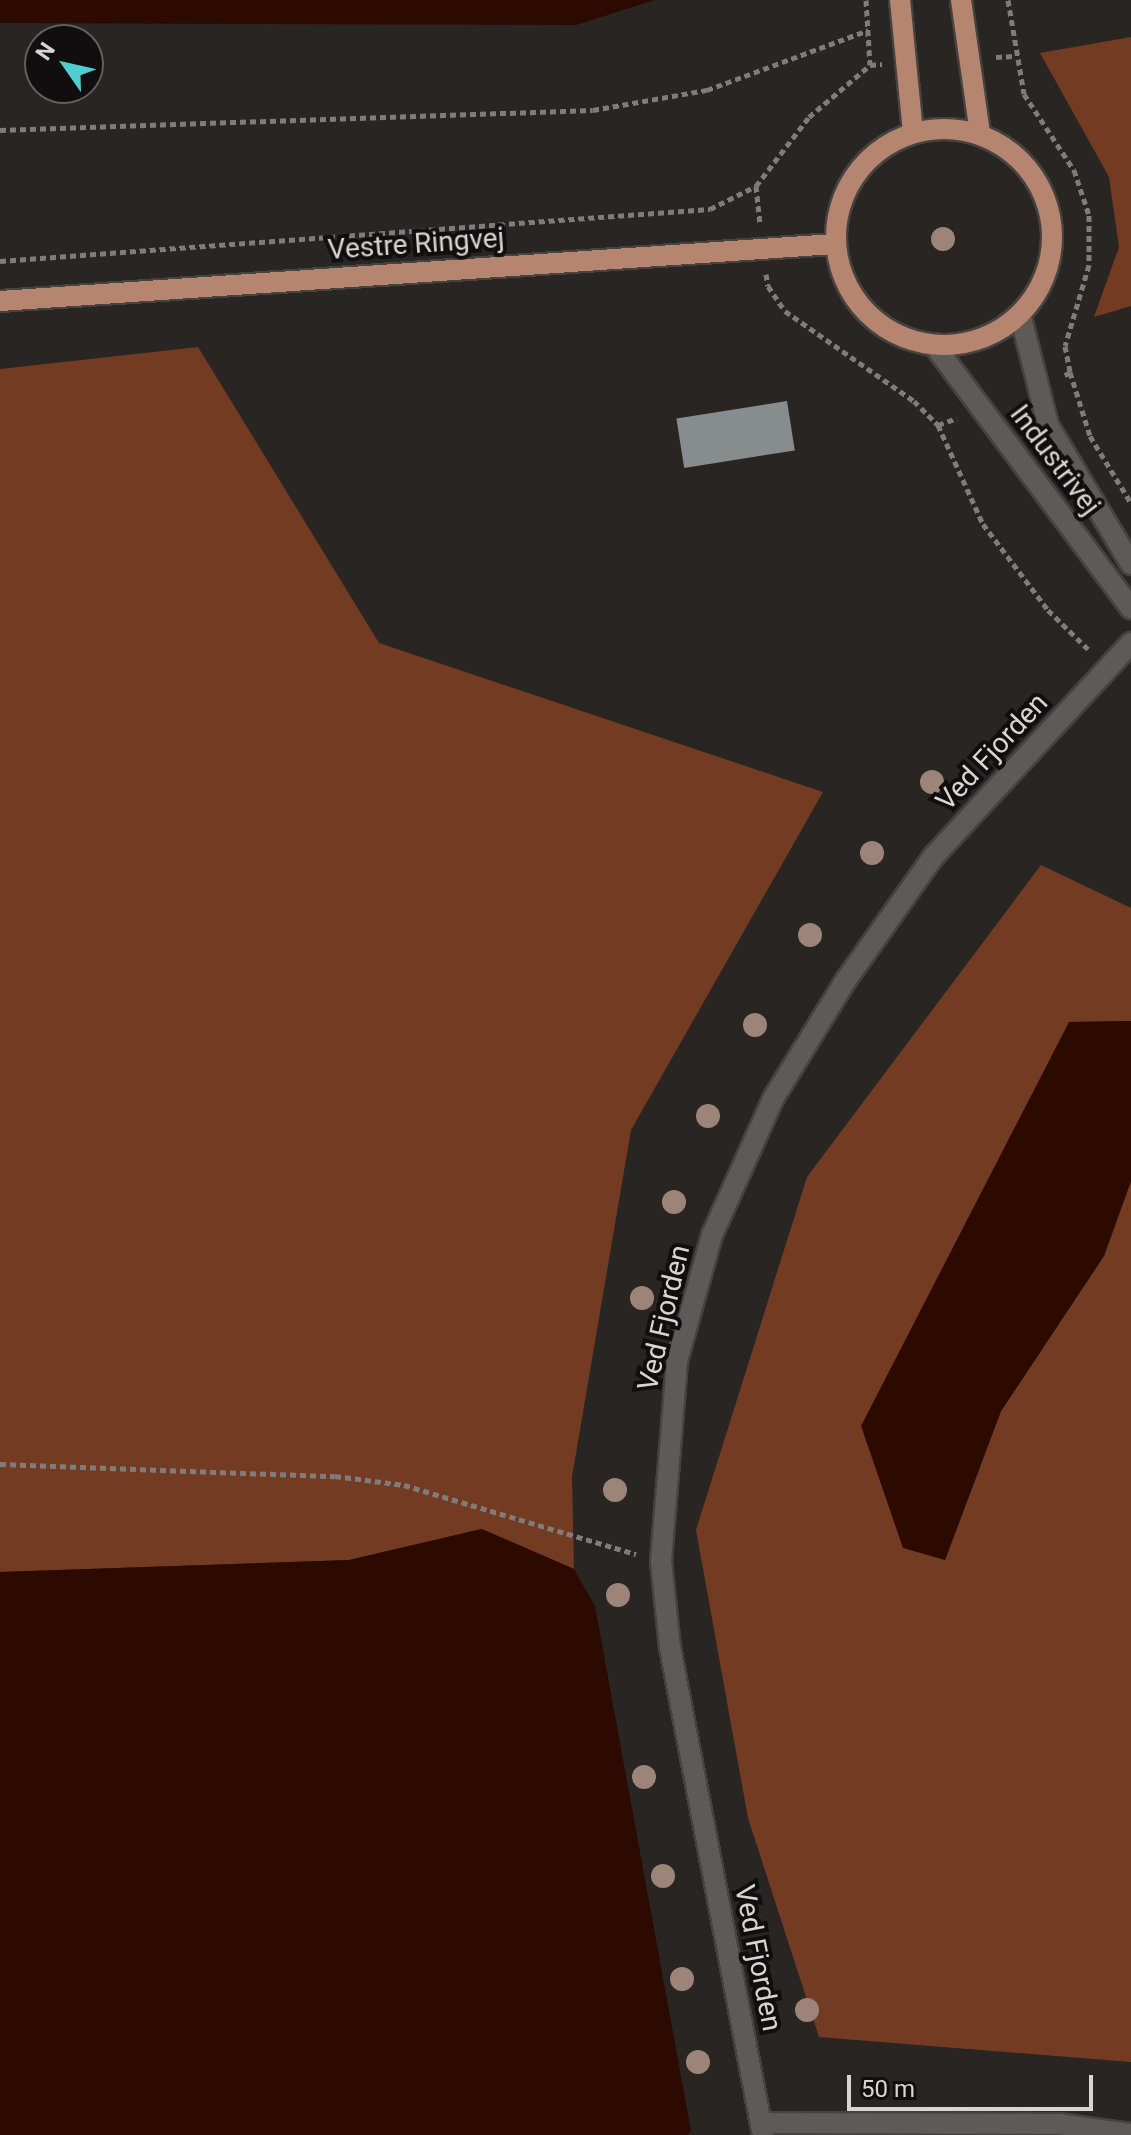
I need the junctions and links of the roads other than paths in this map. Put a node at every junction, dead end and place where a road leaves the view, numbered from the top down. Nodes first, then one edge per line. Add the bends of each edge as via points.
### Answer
1 (900, 0) edge
2 (961, 0) edge
3 (913, 133) junction
4 (980, 134) junction
5 (835, 244) junction
6 (0, 301) edge
7 (1020, 314) junction
8 (934, 345) junction
9 (1131, 564) edge
10 (1131, 608) edge
11 (1131, 643) edge
12 (762, 2129) edge
13 (1131, 2134) edge

1 - 3 main road
2 - 4 main road
3 - 4 main road via 946,128
3 - 5 main road via 863,163 837,215
4 - 7 main road via 1020,161 1036,179 1050,213 1052,249 1041,285
5 - 6 main road, Vestre Ringvej
5 - 8 main road via 856,301 904,338
7 - 8 main road via 995,333 965,343
7 - 9 street, Industrivej via 1048,425
8 - 10 street, Industrivej
11 - 12 street, Ved Fjorden via 933,857 846,980 773,1099 712,1235 677,1361 661,1561 670,1648
12 - 13 street via 1059,2124

